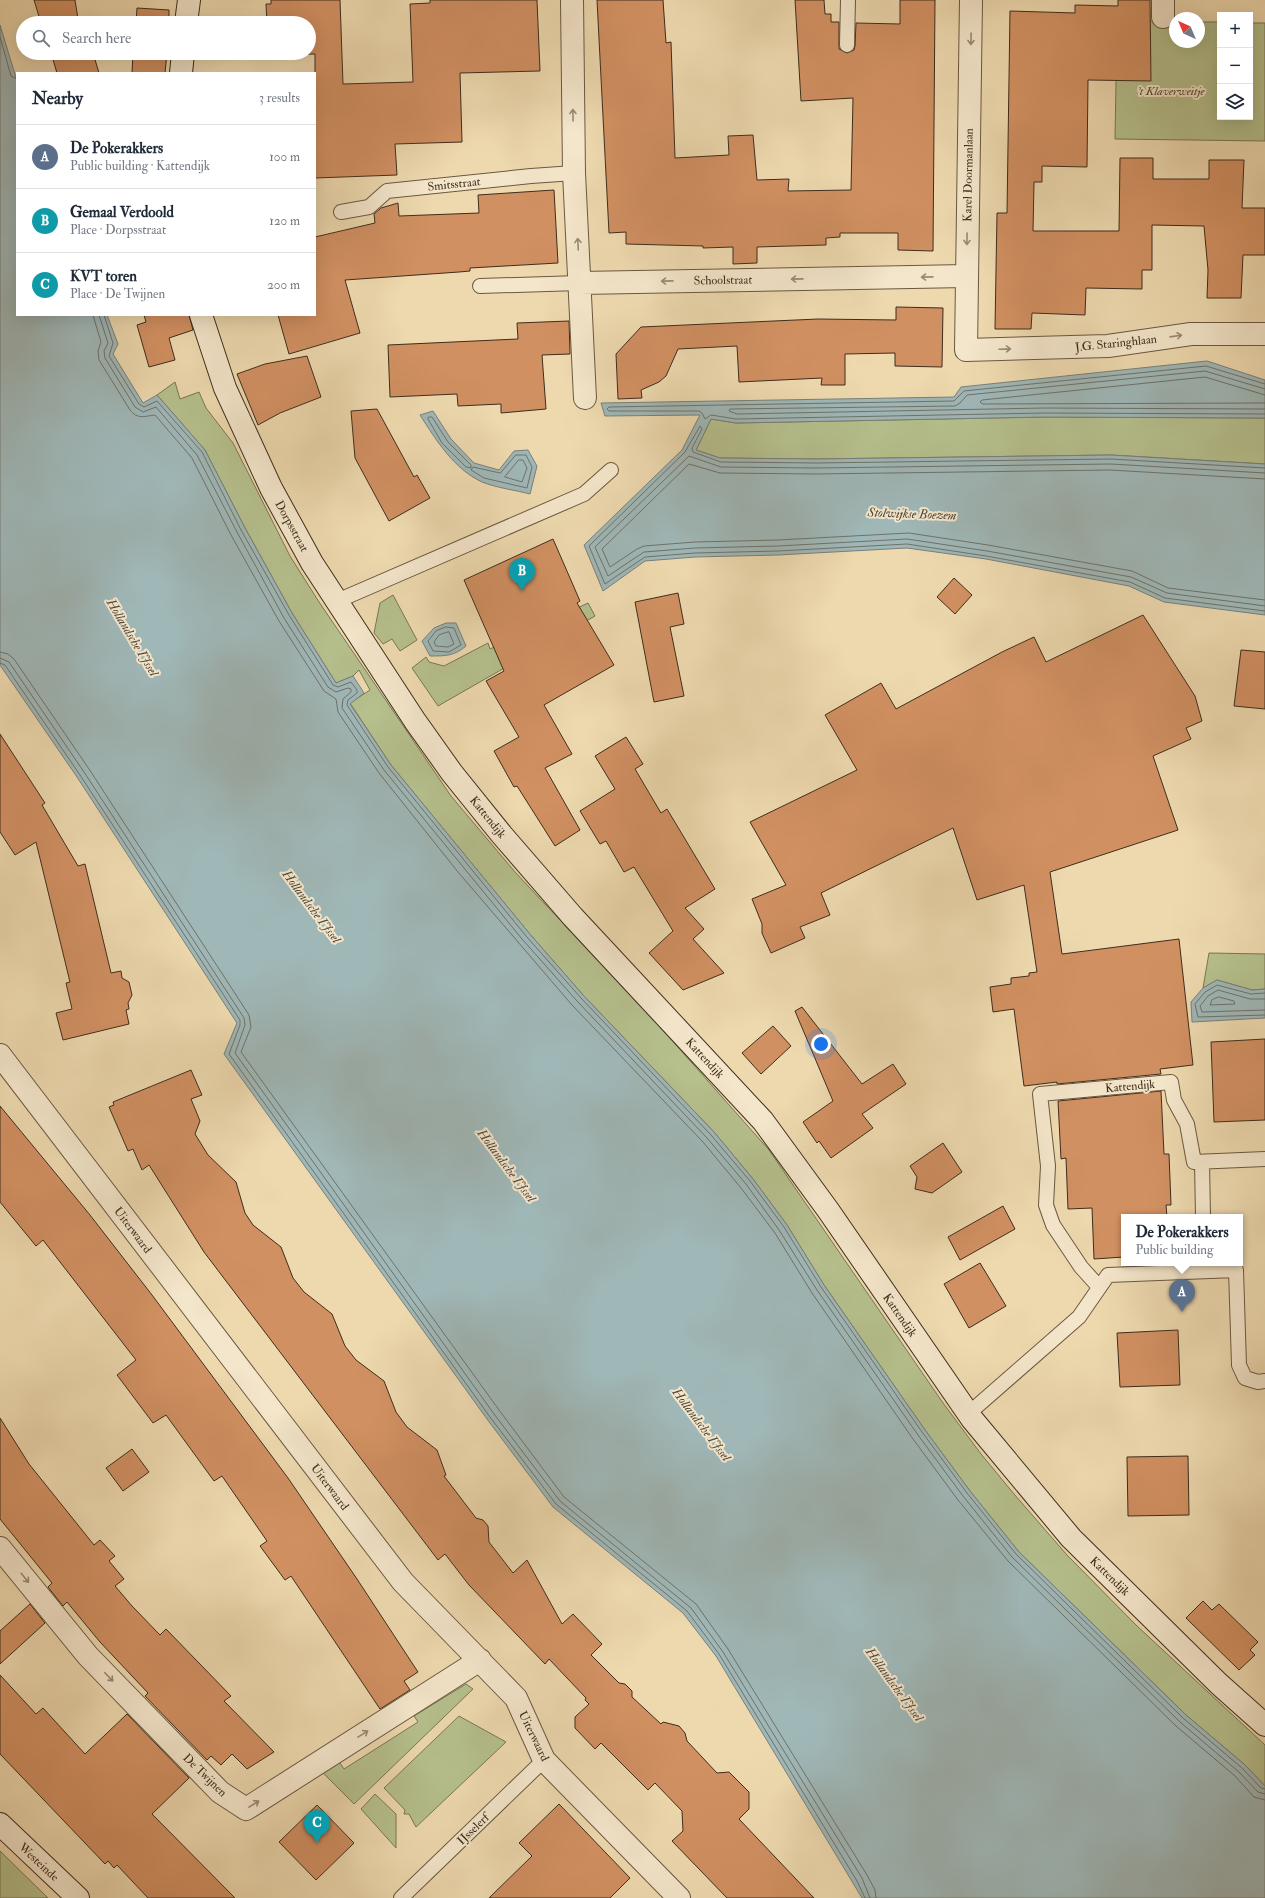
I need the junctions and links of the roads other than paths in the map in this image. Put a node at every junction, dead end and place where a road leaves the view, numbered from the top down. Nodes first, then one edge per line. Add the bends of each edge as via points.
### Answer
1 (189, 0) edge
2 (572, 0) edge
3 (848, 0) edge
4 (971, 0) edge
5 (187, 16) edge
6 (847, 45) dead end
7 (182, 60) edge
8 (181, 72) edge
9 (574, 173) junction
10 (341, 212) dead end
11 (966, 276) junction
12 (580, 283) junction
13 (480, 286) dead end
14 (201, 316) edge
15 (1265, 334) edge
16 (966, 350) joint
17 (585, 398) dead end
18 (610, 470) dead end
19 (337, 601) junction
20 (416, 721) joint
21 (0, 1055) edge
22 (1265, 1158) edge
23 (1202, 1162) junction
24 (1203, 1214) edge
25 (1205, 1267) edge
26 (1100, 1287) junction
27 (1265, 1382) edge
28 (968, 1414) junction
29 (0, 1548) edge
30 (480, 1660) junction
31 (1265, 1725) edge
32 (544, 1760) junction
33 (0, 1824) edge
34 (78, 1898) edge
35 (401, 1898) edge
36 (679, 1898) edge

1 - 5 street
9 -> 2 street
3 - 6 lane
4 -> 11 street, Karel Doormanlaan
7 - 8 street
9 - 10 lane, Smitsstraat via 387,191 369,207
12 -> 9 street
11 -> 12 street, Schoolstraat
11 - 16 street, Karel Doormanlaan
12 - 13 lane, Schoolstraat
12 - 17 street
14 - 19 street, Dorpsstraat via 225,388 250,445 297,536
16 -> 15 street, J.G. Staringhlaan via 1108,346 1191,334
18 - 19 lane via 584,494
19 - 20 street, Dorpsstraat
20 - 28 street, Kattendijk via 457,779 573,917 763,1121 828,1210
21 - 30 street, Uiterwaard via 402,1582
22 - 23 lane
23 - 24 lane
23 - 26 lane, Kattendijk via 1194,1162 1187,1124 1174,1100 1171,1082 1040,1094 1048,1166 1046,1205 1053,1226 1081,1267
25 - 26 lane via 1108,1275
25 - 27 lane via 1236,1270 1239,1365 1245,1378
26 - 28 lane via 1079,1317
28 - 31 street, Kattendijk via 1071,1538 1219,1684
29 -> 30 street, De Twijnen via 88,1656 220,1792 246,1809
30 - 32 street, Uiterwaard via 516,1698
32 - 35 lane, IJsselerf
32 - 36 street, Uiterwaard
33 - 34 street, Westeinde

